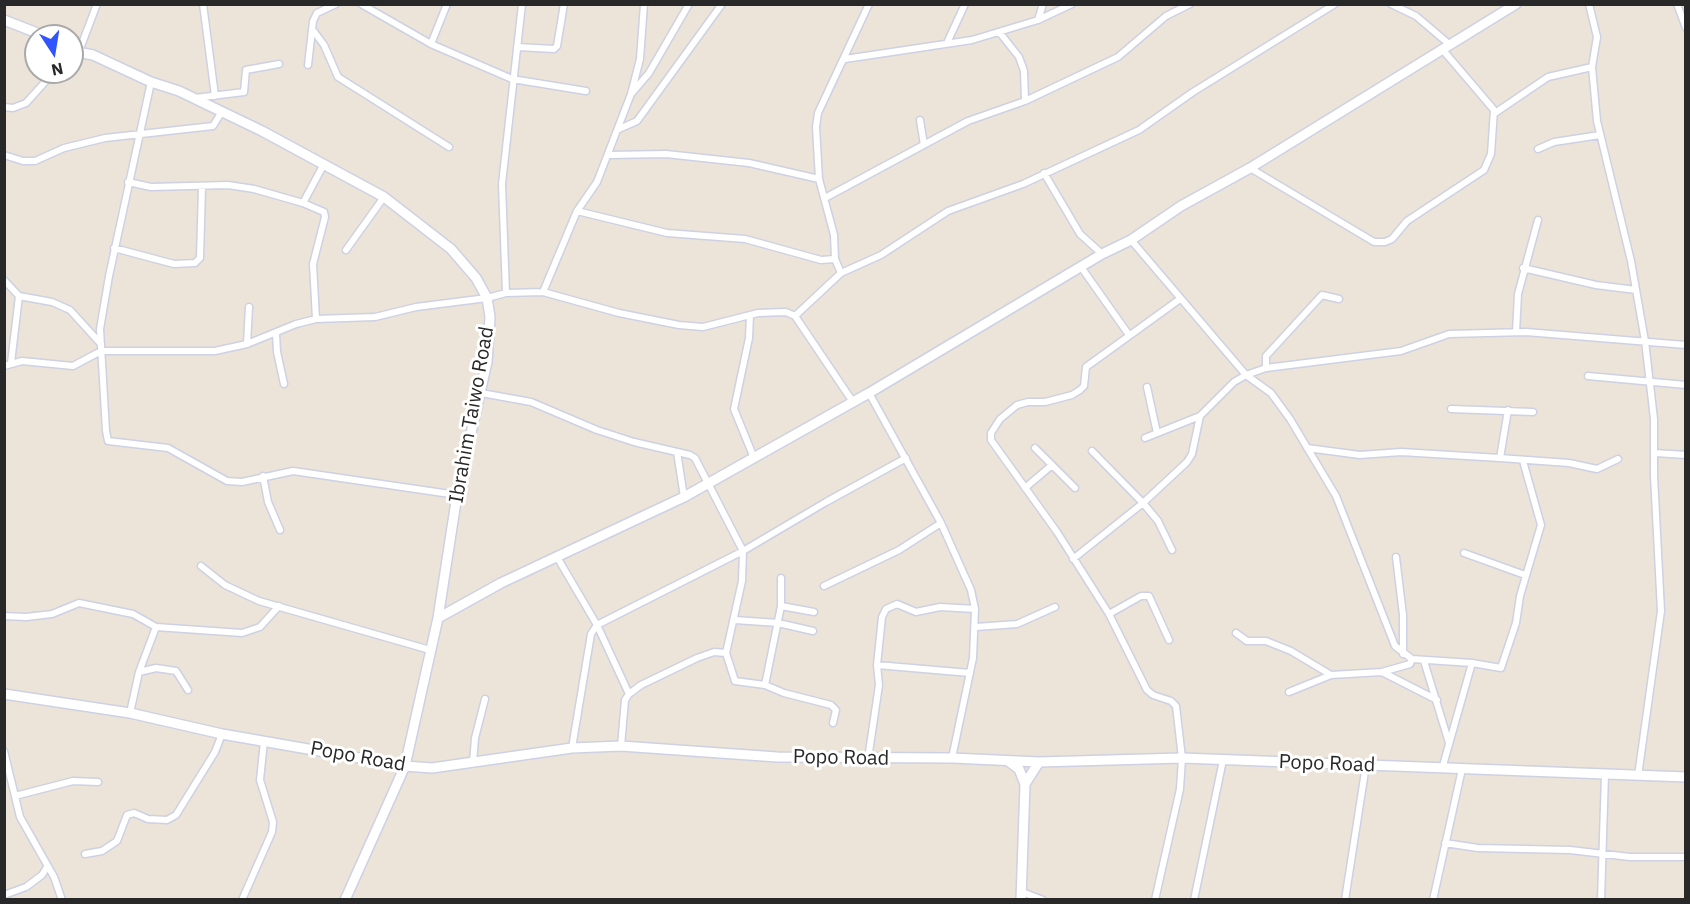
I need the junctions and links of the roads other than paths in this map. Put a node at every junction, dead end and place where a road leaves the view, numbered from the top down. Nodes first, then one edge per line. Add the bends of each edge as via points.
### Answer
1 (97, 4) edge
2 (203, 4) edge
3 (336, 4) edge
4 (361, 4) edge
5 (447, 4) edge
6 (522, 4) edge
7 (564, 4) edge
8 (644, 4) edge
9 (689, 4) edge
10 (722, 4) edge
11 (869, 4) edge
12 (964, 4) edge
13 (1043, 4) edge
14 (1072, 4) edge
15 (1190, 4) edge
16 (1335, 4) edge
17 (1392, 4) edge
18 (1516, 4) edge
19 (1589, 4) edge
20 (1677, 4) edge
21 (4, 20) edge
22 (1038, 20) junction
23 (24, 28) edge
24 (1686, 28) edge
25 (312, 29) junction
26 (84, 32) edge
27 (1000, 33) junction
28 (431, 44) junction
29 (947, 44) junction
30 (517, 46) junction
31 (1445, 46) junction
32 (84, 54) edge
33 (845, 59) junction
34 (279, 64) dead end
35 (308, 65) dead end
36 (1592, 67) junction
37 (512, 79) junction
38 (151, 82) junction
39 (44, 84) edge
40 (586, 91) dead end
41 (631, 94) junction
42 (215, 96) junction
43 (194, 98) junction
44 (1025, 101) junction
45 (4, 107) edge
46 (221, 113) junction
47 (1495, 113) junction
48 (920, 120) dead end
49 (619, 129) junction
50 (142, 132) junction
51 (1600, 135) junction
52 (924, 145) junction
53 (449, 147) dead end
54 (1538, 149) dead end
55 (608, 154) junction
56 (4, 155) edge
57 (324, 164) junction
58 (1250, 168) junction
59 (1044, 174) junction
60 (819, 179) junction
61 (128, 182) junction
62 (202, 187) junction
63 (384, 197) junction
64 (825, 198) junction
65 (303, 203) junction
66 (577, 211) junction
67 (1538, 220) dead end
68 (1131, 240) junction
69 (114, 248) junction
70 (346, 250) dead end
71 (1102, 254) junction
72 (835, 259) junction
73 (1081, 267) junction
74 (1523, 268) junction
75 (841, 273) junction
76 (4, 280) edge
77 (1636, 290) junction
78 (543, 292) junction
79 (506, 293) junction
80 (19, 296) junction
81 (487, 298) junction
82 (1180, 299) junction
83 (1339, 299) dead end
84 (249, 307) dead end
85 (750, 315) junction
86 (795, 316) junction
87 (316, 319) junction
88 (1516, 332) junction
89 (276, 334) junction
90 (1129, 335) junction
91 (1646, 341) junction
92 (247, 344) junction
93 (1686, 345) edge
94 (101, 348) junction
95 (8, 365) edge
96 (1266, 368) junction
97 (1246, 375) junction
98 (1588, 376) dead end
99 (284, 384) dead end
100 (1650, 384) junction
101 (1686, 385) edge
102 (1147, 387) dead end
103 (481, 393) junction
104 (869, 393) junction
105 (853, 402) junction
106 (1451, 409) dead end
107 (1508, 410) junction
108 (1533, 412) dead end
109 (1200, 416) junction
110 (1157, 433) junction
111 (1145, 438) dead end
112 (1035, 448) dead end
113 (1307, 448) junction
114 (1092, 451) dead end
115 (677, 452) junction
116 (1655, 453) junction
117 (1686, 456) edge
118 (754, 458) junction
119 (906, 458) junction
120 (1500, 458) junction
121 (1618, 459) dead end
122 (1523, 461) junction
123 (1052, 465) junction
124 (264, 476) junction
125 (707, 485) junction
126 (1025, 488) junction
127 (1075, 488) dead end
128 (457, 495) junction
129 (684, 497) junction
130 (1143, 503) junction
131 (941, 523) junction
132 (280, 530) dead end
133 (1172, 550) dead end
134 (743, 551) junction
135 (1464, 553) dead end
136 (557, 557) junction
137 (1396, 557) dead end
138 (1073, 559) junction
139 (201, 566) dead end
140 (1525, 575) junction
141 (781, 578) dead end
142 (824, 586) dead end
143 (279, 606) junction
144 (782, 606) junction
145 (1055, 607) dead end
146 (975, 609) junction
147 (814, 612) dead end
148 (1109, 614) junction
149 (4, 616) edge
150 (438, 618) junction
151 (735, 620) junction
152 (778, 623) junction
153 (597, 625) junction
154 (156, 627) junction
155 (976, 627) junction
156 (813, 631) dead end
157 (1236, 633) dead end
158 (1169, 640) dead end
159 (430, 650) junction
160 (726, 653) junction
161 (1403, 654) junction
162 (1412, 659) junction
163 (1424, 661) junction
164 (1472, 663) junction
165 (877, 665) junction
166 (139, 672) junction
167 (1382, 672) junction
168 (970, 673) junction
169 (1331, 675) junction
170 (765, 685) junction
171 (188, 690) dead end
172 (1290, 692) dead end
173 (4, 694) edge
174 (629, 694) junction
175 (484, 699) dead end
176 (1437, 700) junction
177 (130, 713) junction
178 (833, 723) dead end
179 (222, 734) junction
180 (264, 741) junction
181 (1449, 743) junction
182 (621, 746) junction
183 (572, 748) junction
184 (4, 751) edge
185 (952, 758) junction
186 (1182, 758) junction
187 (868, 759) junction
188 (1222, 760) junction
189 (1008, 761) junction
190 (1039, 762) junction
191 (473, 764) junction
192 (1366, 765) junction
193 (405, 766) junction
194 (1442, 769) junction
195 (1462, 770) junction
196 (1605, 774) junction
197 (1638, 776) junction
198 (1686, 777) edge
199 (98, 782) dead end
200 (1025, 784) junction
201 (15, 796) junction
202 (1445, 843) junction
203 (85, 854) dead end
204 (1604, 854) junction
205 (1686, 857) edge
206 (47, 867) junction
207 (4, 895) edge
208 (1022, 896) edge
209 (62, 900) edge
210 (242, 900) edge
211 (345, 900) edge
212 (1043, 900) edge
213 (1155, 900) edge
214 (1194, 900) edge
215 (1345, 900) edge
216 (1433, 900) edge
217 (1601, 900) edge

1 - 26 street
2 - 42 street
3 - 25 street via 317,13
4 - 28 street
5 - 28 street
6 - 30 street
7 - 30 street via 558,46
8 - 41 street via 640,59
9 - 41 street via 649,73
10 - 49 street via 637,121
11 - 33 street
12 - 29 street
13 - 22 street
14 - 22 street
15 - 44 street via 1166,16 1118,57
16 - 59 street via 1139,130
17 - 31 street via 1422,21
18 - 31 main road
19 - 36 street via 1597,38
20 - 24 street
21 - 23 main road
22 - 27 street
25 - 35 street
25 - 53 street via 338,77
27 - 29 street
27 - 44 street via 1019,57 1024,71
28 - 37 street
29 - 33 street
30 - 37 street
31 - 47 street
31 - 58 main road
32 - 38 main road, Ibrahim Taiwo Road
33 - 60 street via 818,113
34 - 42 street via 246,70 244,93
36 - 47 street via 1548,76
36 - 51 street
37 - 40 street
37 - 79 street via 502,184
38 - 43 main road, Ibrahim Taiwo Road
38 - 50 street
39 - 45 street via 27,103
41 - 49 street
42 - 43 street
43 - 46 main road, Ibrahim Taiwo Road
44 - 52 street via 968,122
46 - 50 street via 213,126
46 - 57 main road, Ibrahim Taiwo Road
47 - 58 street via 1491,154 1484,170 1407,221 1386,242 1374,242
48 - 52 street
49 - 55 street
50 - 56 street via 90,141 35,161
50 - 61 street
51 - 54 street via 1554,142
51 - 77 street
52 - 64 street
55 - 60 street via 666,154 749,163
55 - 66 street via 597,182
57 - 63 main road, Ibrahim Taiwo Road
57 - 65 street
58 - 68 main road via 1181,206
59 - 71 street via 1080,234
59 - 75 street via 948,211 881,255
60 - 64 street
61 - 62 street via 151,187
61 - 69 street
62 - 65 street via 254,189
62 - 69 street via 200,258 195,263 174,264
63 - 70 street
63 - 81 main road, Ibrahim Taiwo Road via 451,249
64 - 72 street
65 - 87 street via 324,212 325,217 313,264
66 - 72 street via 667,233 745,239 821,260
66 - 78 street
67 - 74 street
68 - 71 main road
68 - 82 street
69 - 94 street
71 - 73 main road
72 - 75 street
73 - 90 street
73 - 104 main road
74 - 77 street
74 - 88 street
75 - 86 street
76 - 80 street
77 - 91 street
78 - 79 street
78 - 85 street via 679,326 703,327
79 - 81 street
80 - 94 street via 70,310
80 - 95 street
81 - 87 street via 375,316
81 - 103 main road, Ibrahim Taiwo Road via 490,332
82 - 90 street
82 - 97 street
83 - 96 street via 1322,295 1266,356
84 - 92 street
85 - 86 street via 772,312
85 - 118 street via 734,409
86 - 105 street
87 - 89 street
88 - 91 street
88 - 96 street via 1449,334 1401,351
89 - 92 street
89 - 99 street
90 - 126 street via 1086,367 1080,390 1045,402 1017,405 993,426 991,440
91 - 93 street
91 - 100 street
92 - 94 street via 215,351
94 - 95 street via 73,366 22,361
94 - 124 street via 108,441 168,448 227,481
96 - 97 street
97 - 109 street
97 - 113 street via 1271,393
98 - 100 street
100 - 101 street
100 - 116 street
102 - 110 street
103 - 115 street via 531,402 597,430
103 - 128 main road, Ibrahim Taiwo Road
104 - 105 main road
104 - 119 street
105 - 118 main road
106 - 107 street
107 - 108 street
107 - 120 street
109 - 110 street
109 - 130 street via 1187,462
110 - 111 street
112 - 123 street
113 - 120 street via 1360,455 1401,452
113 - 161 street via 1336,496 1395,646
114 - 130 street
115 - 125 street via 695,458
115 - 129 street
116 - 117 street
116 - 197 street via 1661,611
118 - 125 main road
119 - 131 street
119 - 134 street
120 - 122 street
121 - 122 street via 1597,469
122 - 140 street via 1541,525
123 - 126 street
123 - 127 street
124 - 128 street via 293,471
124 - 132 street via 268,502
125 - 129 main road
125 - 134 street
126 - 138 street
128 - 150 main road, Ibrahim Taiwo Road
129 - 136 main road
130 - 133 street via 1158,521
130 - 138 street
131 - 142 street via 899,550
131 - 146 street
134 - 151 street
134 - 153 street
135 - 140 street
136 - 150 main road
136 - 153 street
137 - 161 street
138 - 148 street
139 - 143 street via 225,585
140 - 164 street via 1503,666 1499,669
141 - 144 street
143 - 154 street via 260,627 242,633
143 - 159 street
144 - 147 street
144 - 152 street
145 - 155 street via 1017,624
146 - 155 street
146 - 165 street via 940,607 916,612 897,604 886,609
148 - 158 street via 1141,596 1149,596
148 - 186 street via 1147,690 1176,706
149 - 154 street via 52,614 78,603 133,614
150 - 159 main road, Ibrahim Taiwo Road
151 - 152 street
151 - 160 street
152 - 156 street
152 - 170 street
153 - 174 street
153 - 183 street via 591,634
154 - 166 street
155 - 168 street
157 - 169 street via 1247,641 1266,641 1291,651
159 - 193 main road, Ibrahim Taiwo Road
160 - 170 street via 735,681
160 - 174 street via 714,652 697,658
161 - 162 street
162 - 163 street
162 - 167 street via 1410,664
163 - 164 street
163 - 176 street
164 - 181 street
165 - 168 street
165 - 187 street via 879,685
166 - 171 street via 156,668 176,670
166 - 177 street
167 - 169 street
167 - 176 street
168 - 185 street
169 - 172 street
170 - 178 street via 831,705 836,710
173 - 177 main road, Popo Road
174 - 182 street via 625,700
175 - 191 street
176 - 181 street
177 - 179 main road, Popo Road
179 - 180 main road, Popo Road
179 - 203 street via 176,815 167,820 134,813 127,816 117,841 102,851
180 - 193 main road, Popo Road
180 - 210 street via 260,780 273,822 272,832
181 - 194 street
182 - 183 main road, Popo Road
182 - 187 main road, Popo Road
183 - 191 main road, Popo Road
184 - 201 street
185 - 187 main road, Popo Road
185 - 189 main road, Popo Road
186 - 188 main road, Popo Road
186 - 190 main road, Popo Road
186 - 213 street via 1180,789
188 - 192 main road, Popo Road
188 - 214 street
189 - 190 main road, Popo Road
189 - 200 main road via 1019,769
190 - 200 main road
191 - 193 main road, Popo Road
192 - 194 main road, Popo Road
192 - 215 street
193 - 211 main road, Ibrahim Taiwo Road
194 - 195 main road, Popo Road
195 - 196 main road, Popo Road
195 - 202 street
196 - 197 main road, Popo Road
196 - 204 street
197 - 198 main road, Popo Road
199 - 201 street via 74,781
200 - 208 main road
201 - 206 street via 20,817
202 - 204 street
202 - 216 street
204 - 205 street
204 - 217 street
206 - 207 street via 26,887
206 - 209 street
208 - 212 street

